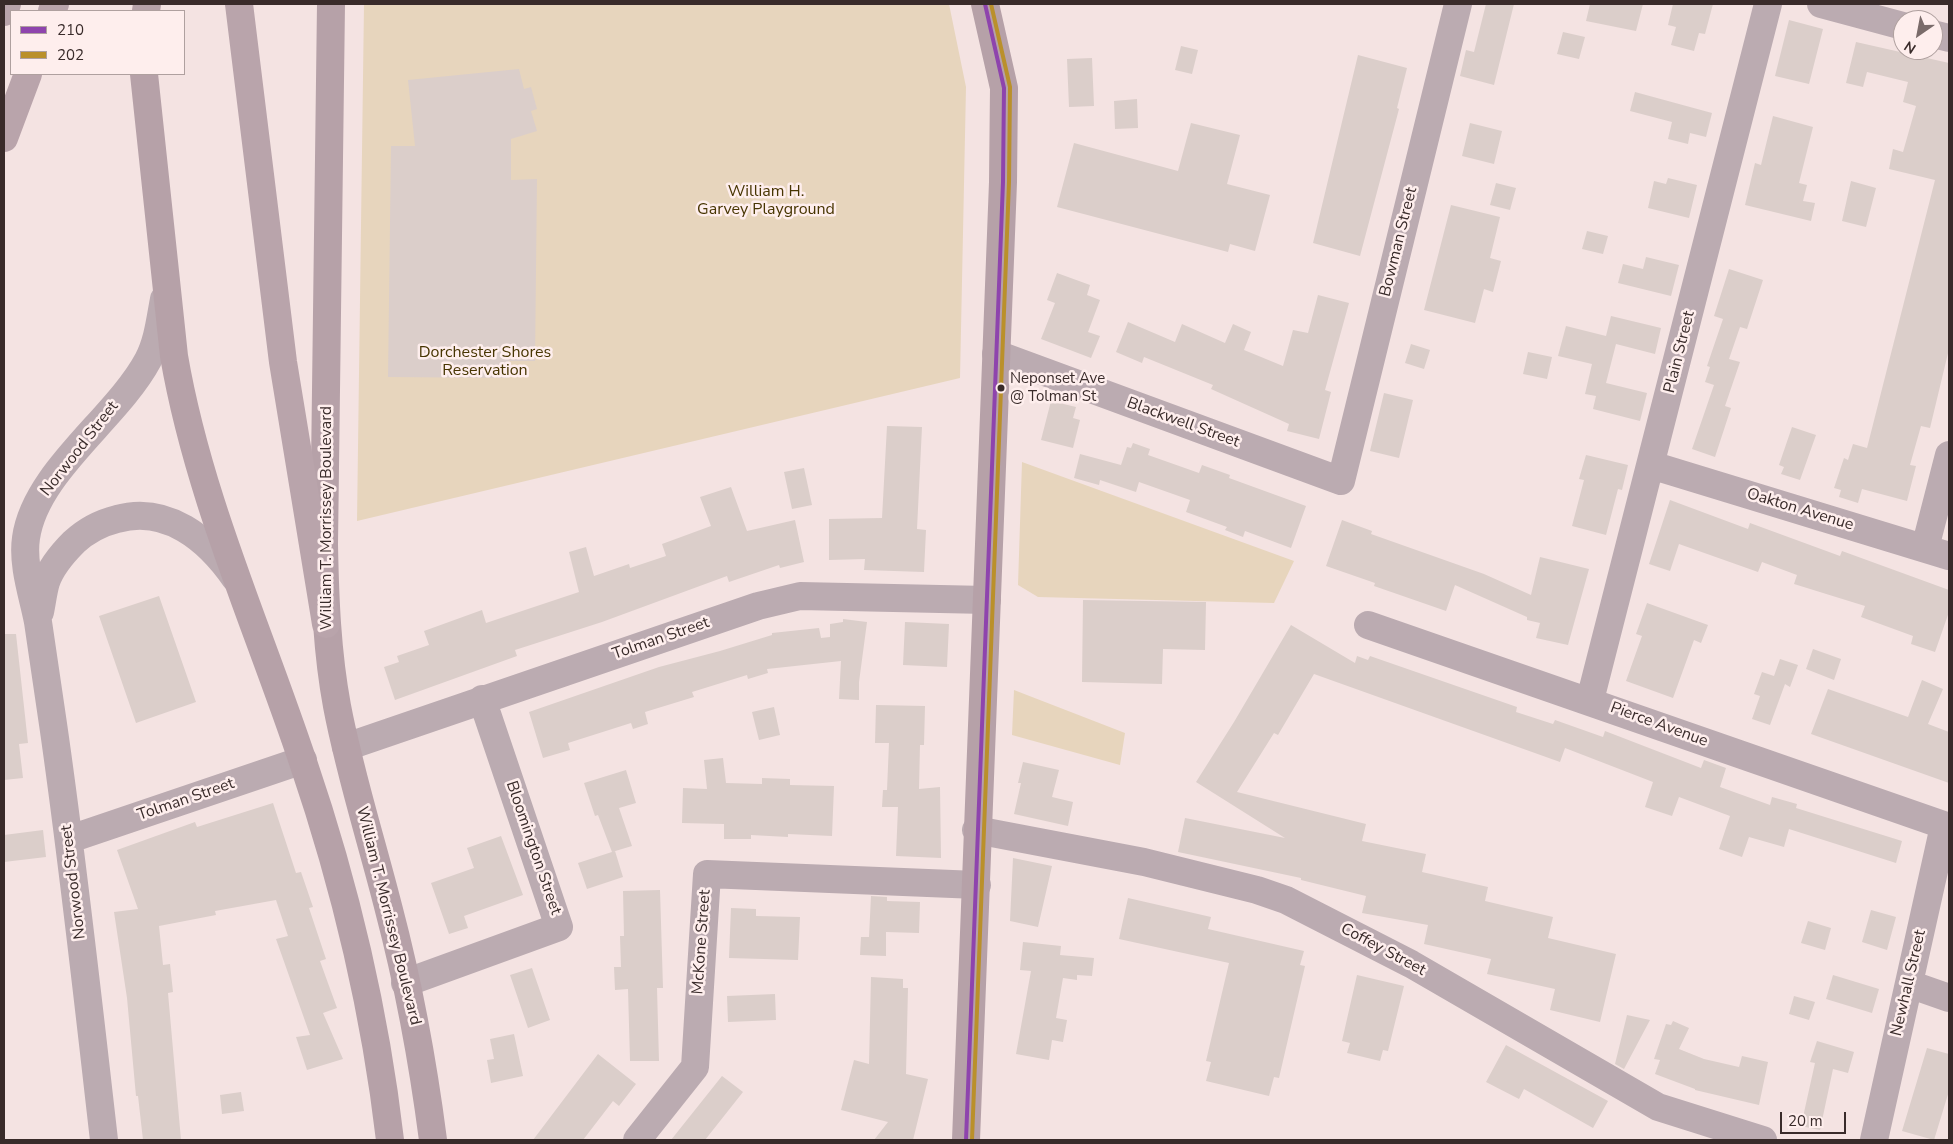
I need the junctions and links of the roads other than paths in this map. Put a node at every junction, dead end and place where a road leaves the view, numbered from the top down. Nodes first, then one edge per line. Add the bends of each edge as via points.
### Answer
1 (7, 4) edge
2 (239, 4) edge
3 (986, 4) edge
4 (1458, 4) edge
5 (1768, 4) edge
6 (1820, 4) edge
7 (331, 5) edge
8 (4, 12) edge
9 (1893, 23) edge
10 (10, 70) edge
11 (28, 75) edge
12 (144, 75) edge
13 (4, 86) edge
14 (4, 138) edge
15 (166, 283) junction
16 (996, 354) junction
17 (1949, 455) edge
18 (1651, 465) junction
19 (1341, 481) joint
20 (1937, 552) edge
21 (241, 588) junction
22 (987, 600) junction
23 (38, 624) junction
24 (326, 624) junction
25 (1368, 625) dead end
26 (482, 699) junction
27 (1590, 700) junction
28 (346, 747) junction
29 (303, 760) junction
30 (1947, 826) edge
31 (976, 830) junction
32 (70, 839) junction
33 (977, 885) junction
34 (405, 983) junction
35 (1909, 984) junction
36 (1949, 998) edge
37 (104, 1140) edge
38 (390, 1140) edge
39 (433, 1140) edge
40 (637, 1140) edge
41 (966, 1140) edge
42 (1763, 1140) edge
43 (1874, 1140) edge

1 - 8 highway
2 - 24 highway via 283,362
3 - 16 main road via 1004,88
4 - 19 street, Bowman Street
5 - 18 street, Plain Street
6 - 9 street
7 - 24 main road, William T. Morrissey Boulevard via 324,544
10 - 13 highway
11 - 14 highway
12 - 15 main road
15 - 21 main road via 181,395 202,475
15 - 23 street, Norwood Street via 158,335 148,359 134,381 57,474 30,519 26,561
16 - 19 street, Blackwell Street
16 - 22 main road
17 - 20 street
18 - 20 street, Oakton Avenue
18 - 27 street, Plain Street
21 - 23 street, Norwood Street via 213,550 180,525 143,514 124,517 103,523 67,548 46,581
21 - 29 main road
22 - 26 street, Tolman Street via 800,596 758,606
22 - 31 main road
23 - 32 street, Norwood Street
24 - 28 main road, William T. Morrissey Boulevard
25 - 27 street, Pierce Avenue
26 - 28 street, Tolman Street
26 - 34 street, Bloomington Street via 559,927
27 - 30 street, Pierce Avenue
28 - 34 main road, William T. Morrissey Boulevard via 390,912
29 - 32 street, Tolman Street
29 - 38 main road via 334,856 356,944 373,1026
30 - 35 street, Newhall Street
31 - 33 main road
31 - 42 street, Coffey Street via 1144,862 1286,900 1411,964 1658,1107
32 - 37 street, Norwood Street
33 - 40 street, McKone Street via 706,874 695,1066
33 - 41 main road
34 - 39 main road, William T. Morrissey Boulevard via 425,1072
35 - 36 street
35 - 43 street, Newhall Street

